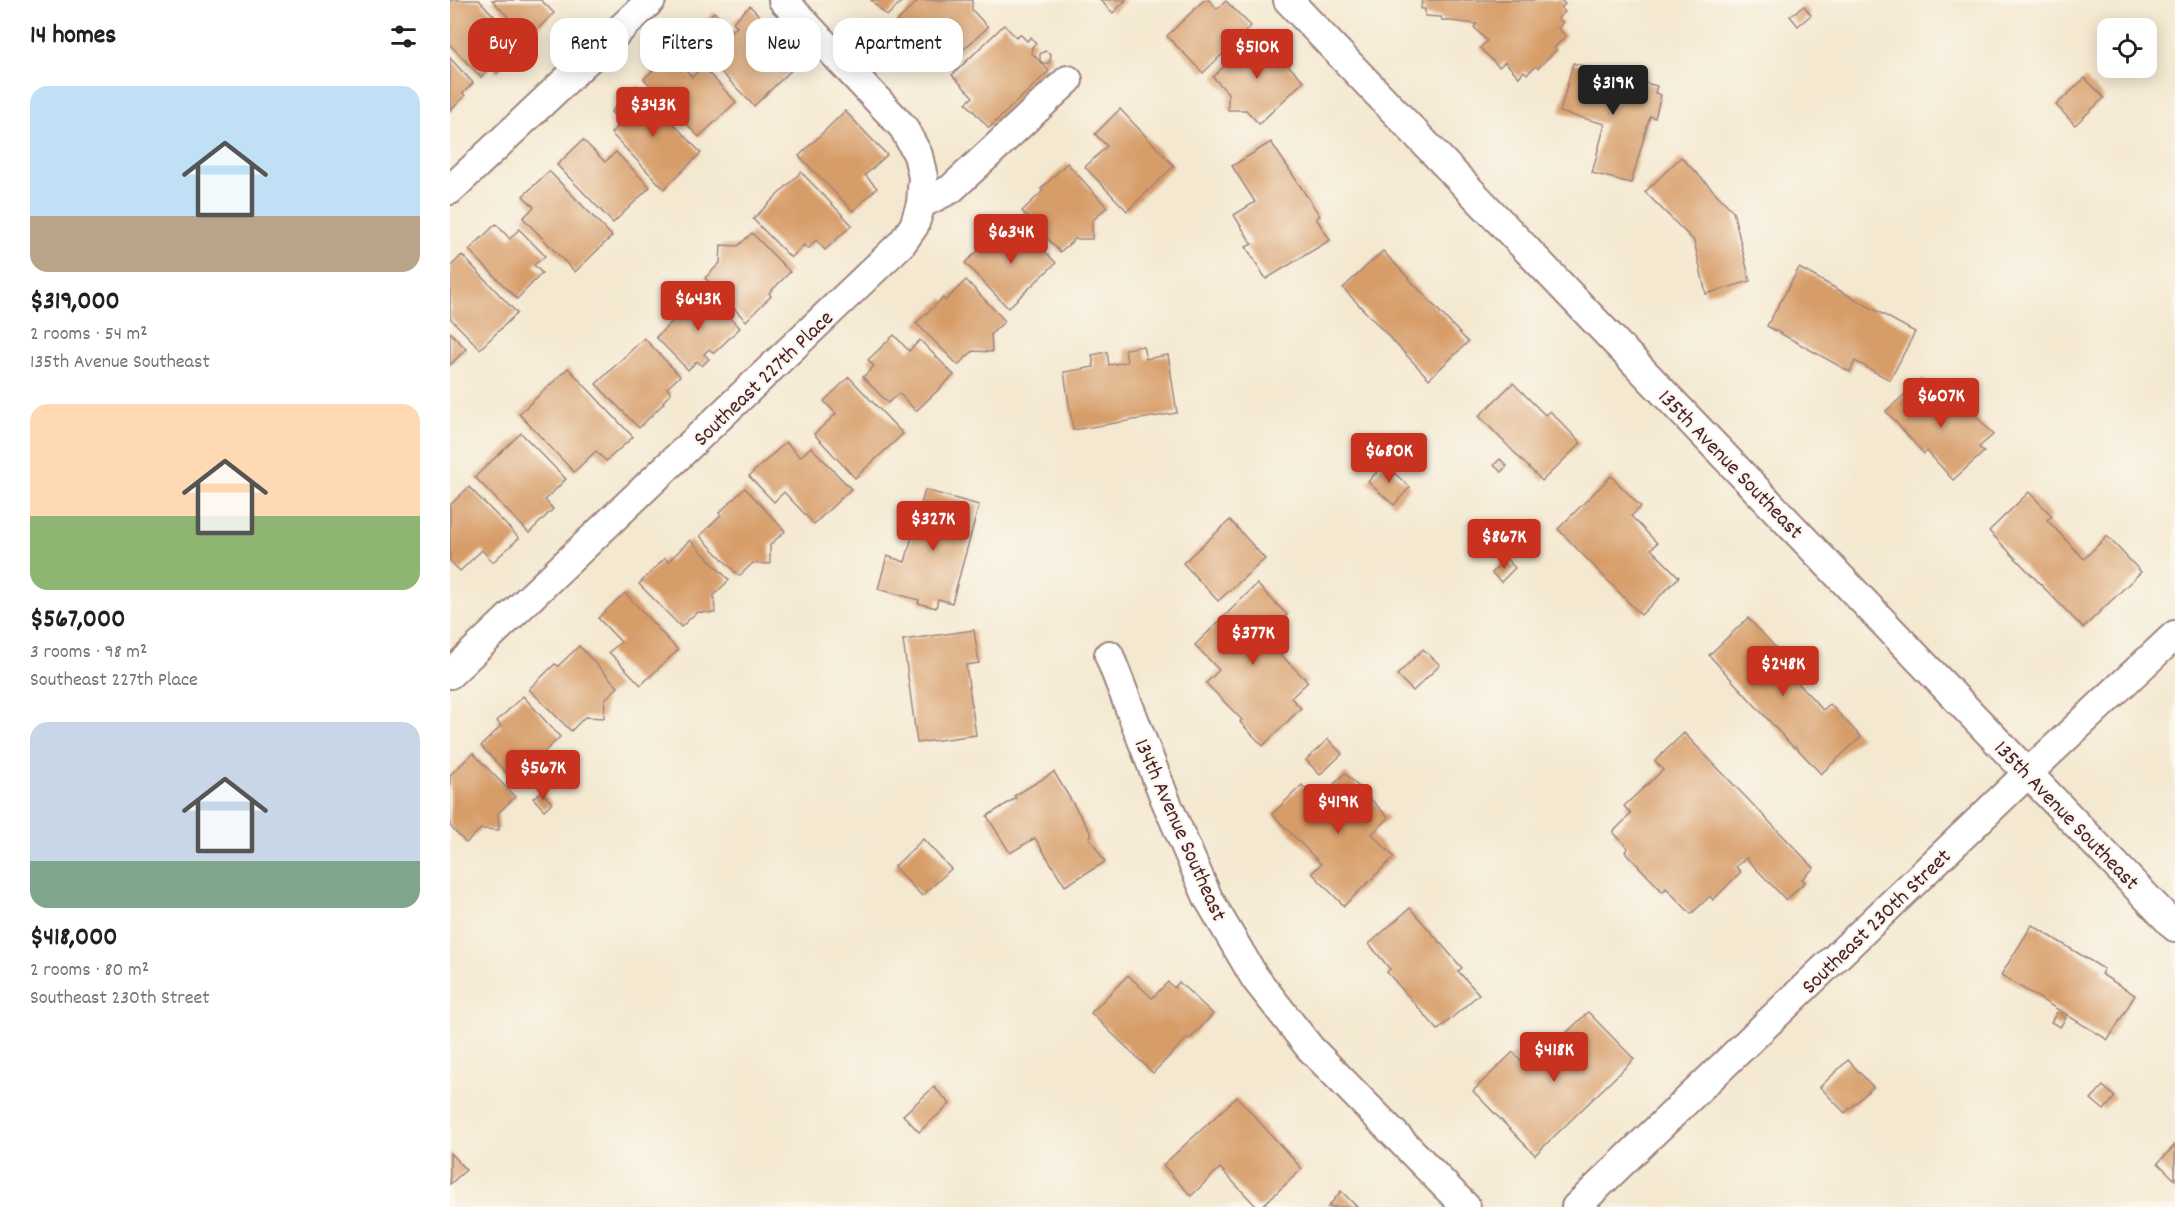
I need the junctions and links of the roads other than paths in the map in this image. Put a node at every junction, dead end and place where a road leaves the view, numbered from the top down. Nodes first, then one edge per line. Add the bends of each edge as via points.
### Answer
1 (651, 0) edge
2 (783, 0) edge
3 (1288, 0) edge
4 (1068, 80) dead end
5 (450, 190) edge
6 (921, 204) junction
7 (2175, 635) edge
8 (1109, 655) dead end
9 (450, 674) edge
10 (2028, 773) junction
11 (2175, 927) edge
12 (1466, 1207) edge
13 (1576, 1207) edge

1 - 5 street
2 - 6 street, Southeast 227th Place via 903,127 918,154 923,177
3 - 10 street, 135th Avenue Southeast
4 - 6 street via 951,189
6 - 9 street, Southeast 227th Place via 914,226 902,243
7 - 10 street, Southeast 230th Street
8 - 12 street, 134th Avenue Southeast via 1208,898 1255,978 1310,1048
10 - 11 street, 135th Avenue Southeast
10 - 13 street, Southeast 230th Street

